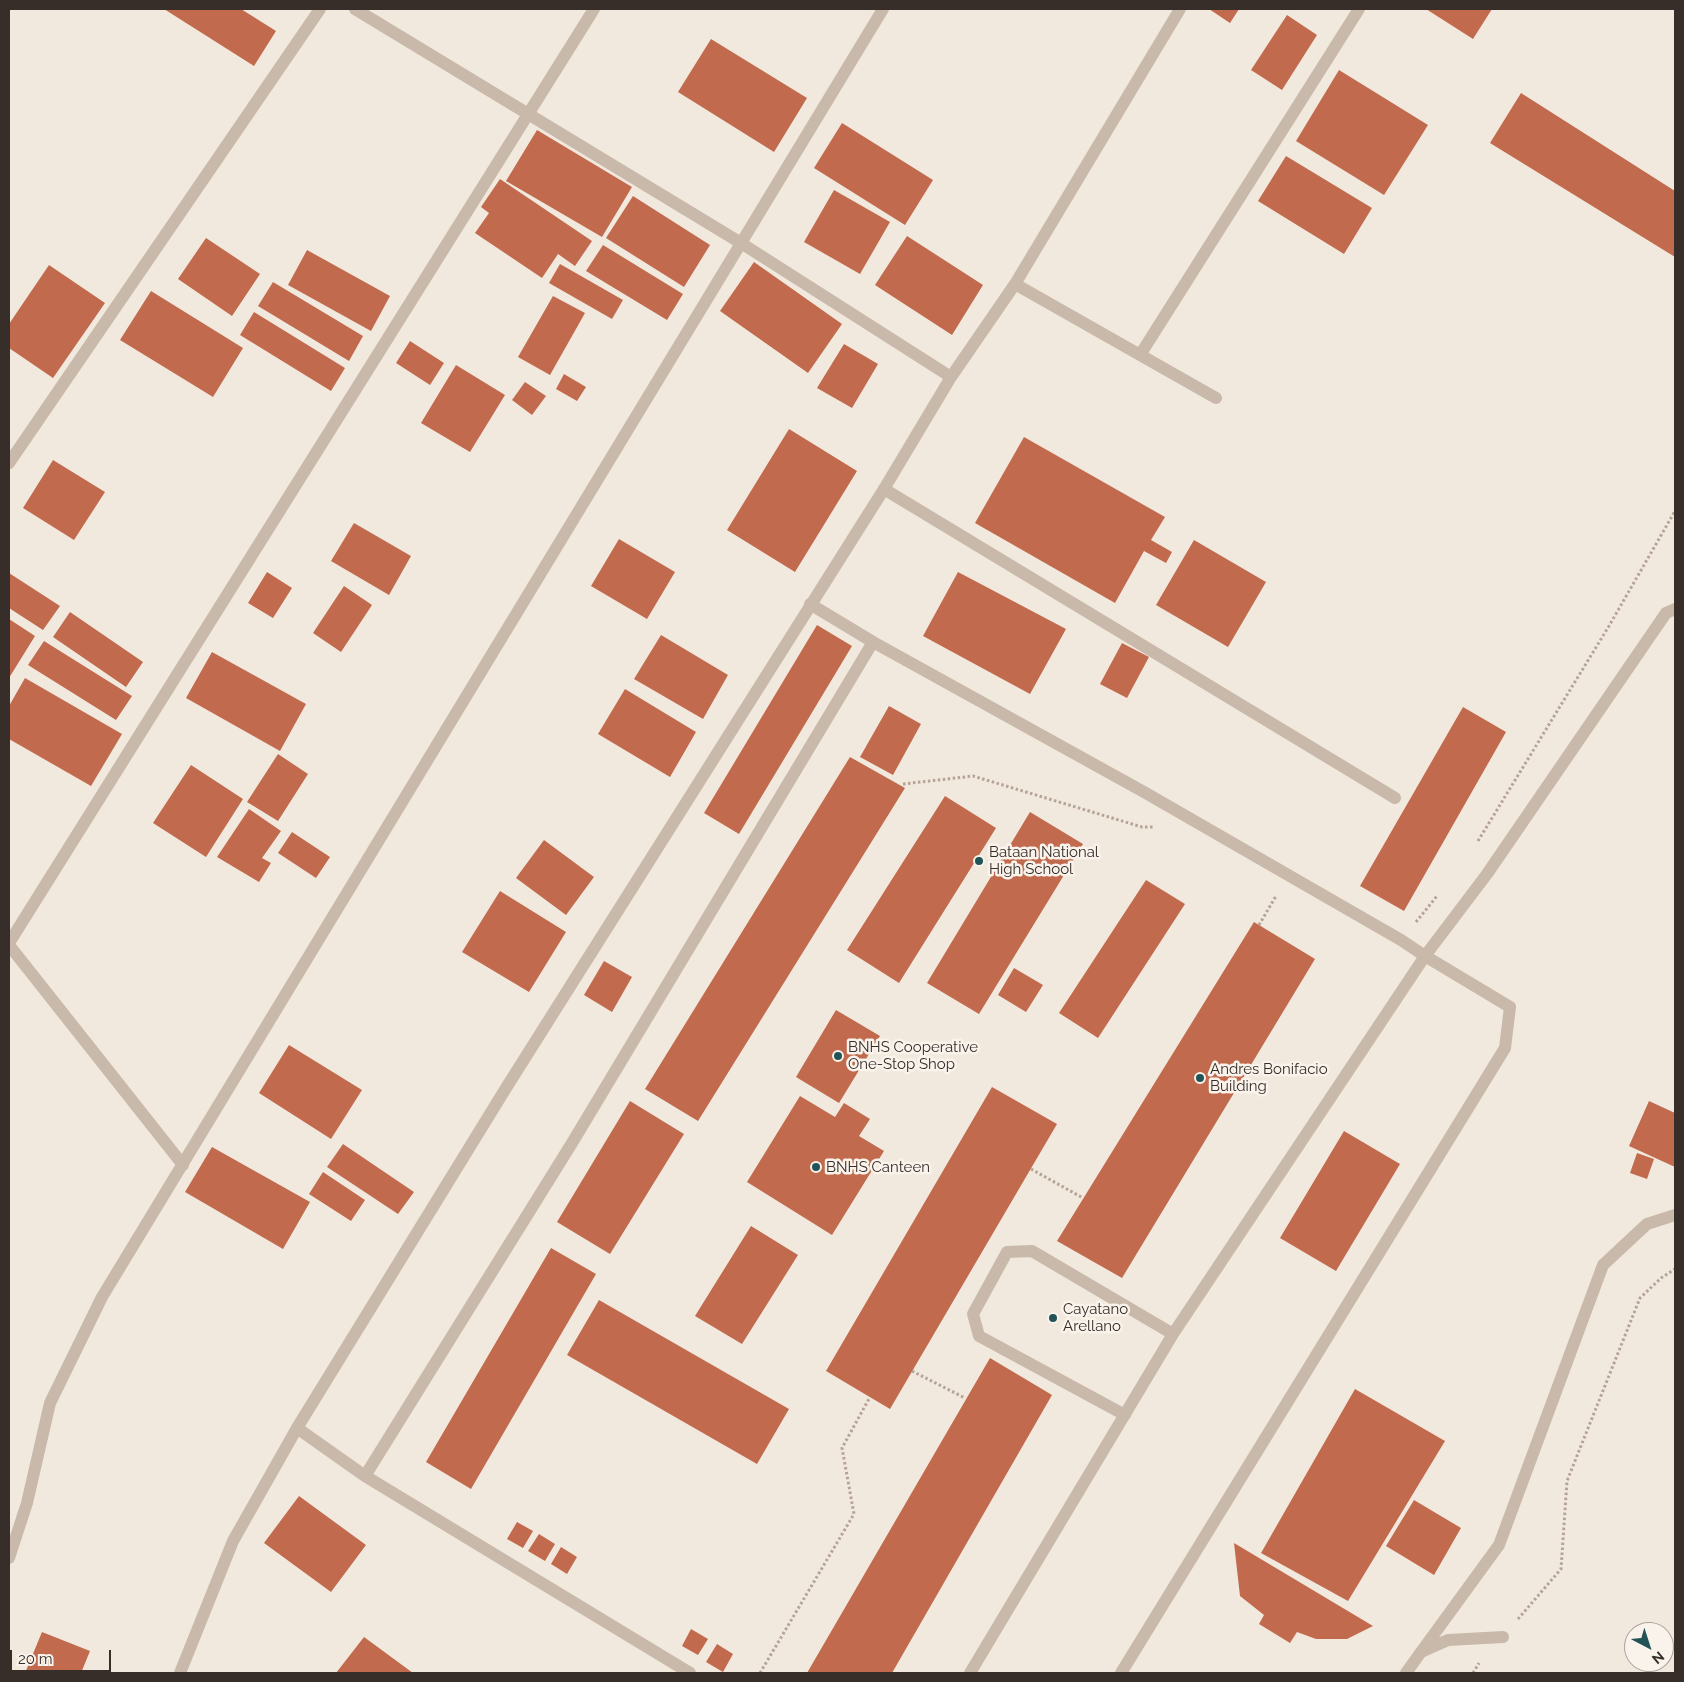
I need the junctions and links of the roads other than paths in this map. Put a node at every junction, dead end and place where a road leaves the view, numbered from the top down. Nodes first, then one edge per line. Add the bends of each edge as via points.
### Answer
1 (320, 9) edge
2 (355, 9) edge
3 (594, 9) edge
4 (883, 9) edge
5 (1180, 9) edge
6 (1359, 9) edge
7 (528, 114) junction
8 (741, 243) junction
9 (1015, 284) junction
10 (1140, 355) junction
11 (951, 377) junction
12 (1216, 398) dead end
13 (9, 463) edge
14 (884, 489) junction
15 (810, 604) junction
16 (1675, 609) edge
17 (873, 642) junction
18 (1395, 798) dead end
19 (9, 944) edge
20 (1425, 956) junction
21 (182, 1165) junction
22 (1675, 1215) edge
23 (1173, 1334) junction
24 (1125, 1415) junction
25 (297, 1428) junction
26 (365, 1476) junction
27 (9, 1558) edge
28 (1504, 1637) road end
29 (1421, 1652) junction
30 (180, 1673) edge
31 (690, 1673) edge
32 (970, 1673) edge
33 (1121, 1673) edge
34 (1406, 1673) edge

1 - 13 street
2 - 7 street
3 - 7 street
4 - 8 street
5 - 9 street
6 - 10 street
7 - 8 street
7 - 19 street
8 - 11 street
8 - 21 street
9 - 10 street
9 - 11 street
10 - 12 street
11 - 14 street
14 - 15 street
14 - 18 street
15 - 17 street
15 - 25 street
16 - 20 street via 1666,613 1488,874
17 - 20 street via 1144,792
17 - 26 street via 572,1144
19 - 21 street
20 - 23 street
20 - 33 street via 1510,1007 1505,1048
21 - 27 street via 102,1297 50,1403 28,1503
22 - 29 street via 1647,1224 1603,1265 1499,1545
23 - 24 street
23 - 24 street via 1032,1251 1007,1252 973,1314 979,1336
24 - 32 street
25 - 26 street
25 - 30 street via 233,1541
26 - 31 street
28 - 29 street via 1448,1640
29 - 34 street

